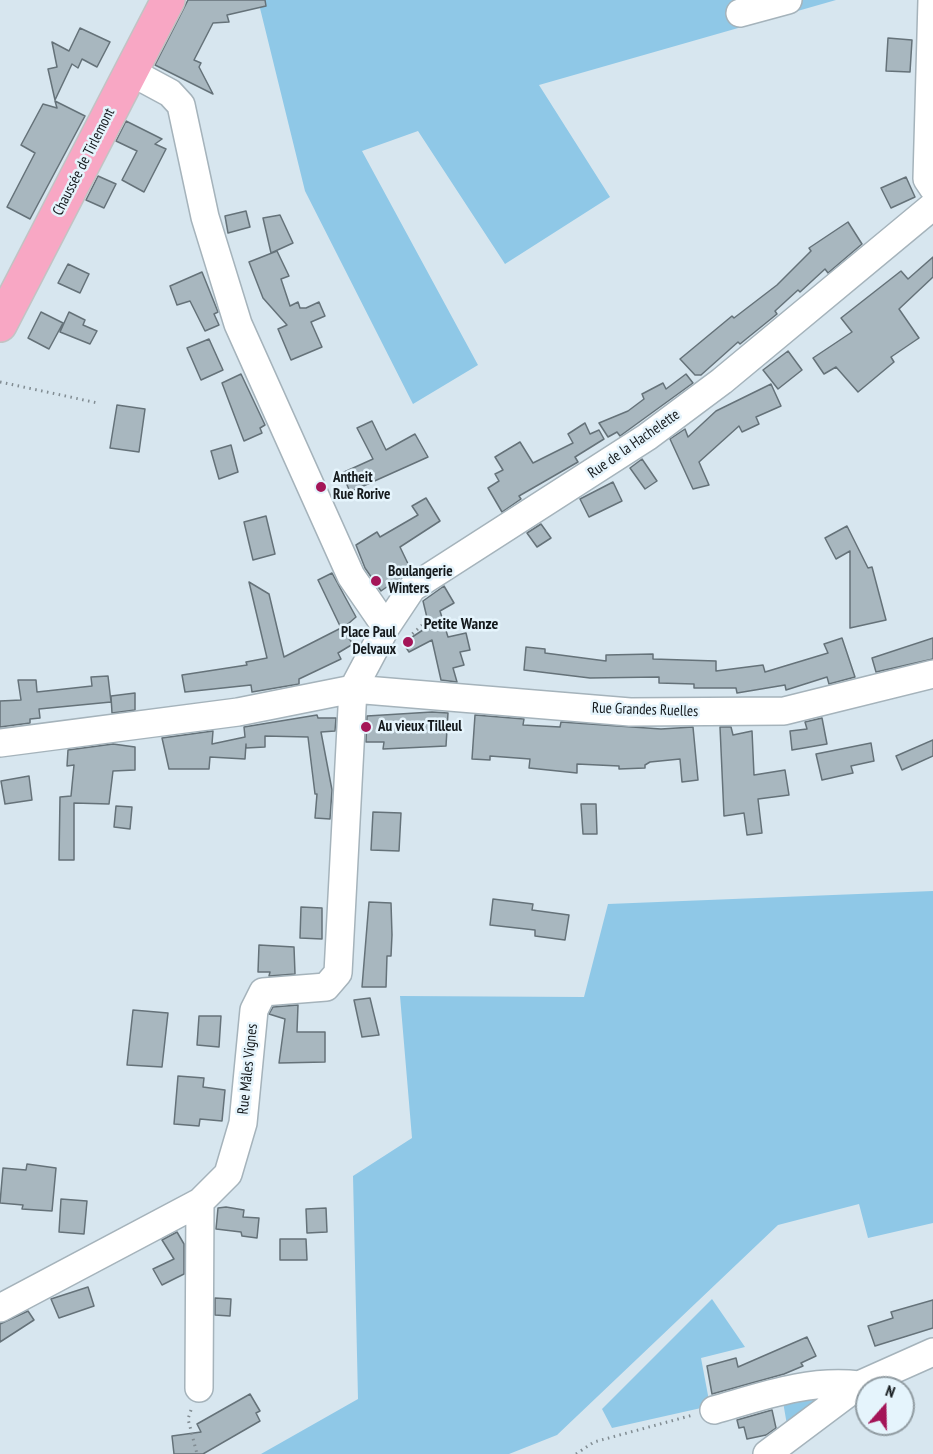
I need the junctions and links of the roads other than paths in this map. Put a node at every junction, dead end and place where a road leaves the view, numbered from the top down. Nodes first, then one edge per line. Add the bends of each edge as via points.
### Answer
1 (168, 0) edge
2 (789, 0) edge
3 (932, 0) edge
4 (740, 13) dead end
5 (131, 72) junction
6 (933, 188) edge
7 (933, 206) edge
8 (0, 325) edge
9 (393, 634) junction
10 (933, 674) edge
11 (353, 689) junction
12 (0, 743) edge
13 (200, 1202) junction
14 (0, 1308) edge
15 (933, 1352) edge
16 (879, 1376) edge
17 (855, 1384) edge
18 (199, 1388) dead end
19 (855, 1388) edge
20 (714, 1410) road end
21 (767, 1454) edge

1 - 5 main road, Chaussée de Tirlemont
2 - 4 street
3 - 6 street via 927,179
5 - 8 main road, Chaussée de Tirlemont
5 - 9 street via 170,93 181,105 205,217 238,324 351,576
7 - 9 street, Rue de la Hachelette via 722,381 647,437 412,588
9 - 11 street, Rue de la Hachelette
10 - 11 street, Rue Grandes Ruelles via 784,711 630,712
11 - 12 street, Rue Grandes Ruelles via 238,712
11 - 13 street, Rue Mâles Vignes via 338,973 327,987 263,992 254,1010 243,1123 228,1174
13 - 14 street, Rue Mâles Vignes
13 - 18 street
15 - 16 street
17 - 20 street via 833,1381 802,1385
19 - 21 street

